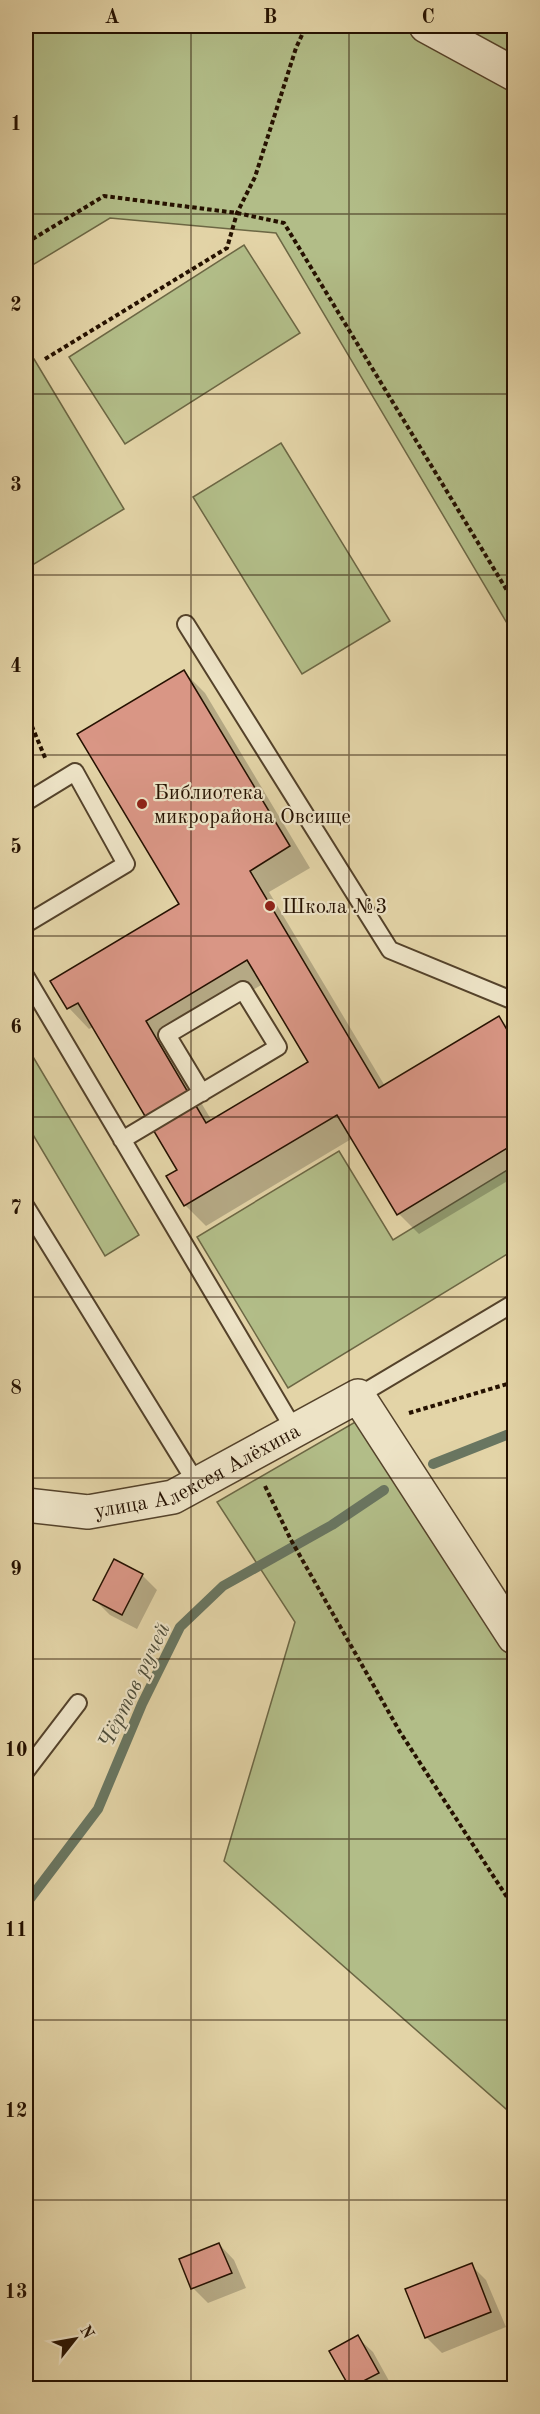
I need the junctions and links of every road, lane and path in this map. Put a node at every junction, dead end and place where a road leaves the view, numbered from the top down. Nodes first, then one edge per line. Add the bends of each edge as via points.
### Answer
1 (306, 26) edge
2 (426, 26) edge
3 (514, 74) edge
4 (237, 213) junction
5 (26, 243) edge
6 (45, 359) dead end
7 (514, 602) edge
8 (186, 624) dead end
9 (26, 712) edge
10 (56, 783) junction
11 (26, 802) edge
12 (26, 924) edge
13 (26, 977) edge
14 (514, 1001) edge
15 (202, 1093) junction
16 (122, 1140) junction
17 (26, 1208) edge
18 (514, 1303) edge
19 (514, 1382) edge
20 (367, 1409) junction
21 (295, 1431) junction
22 (249, 1455) junction
23 (197, 1484) junction
24 (26, 1505) edge
25 (514, 1637) edge
26 (78, 1703) dead end
27 (26, 1771) edge
28 (514, 1908) edge

1 - 4 path via 255,177
2 - 3 street
4 - 5 path via 104,196
4 - 6 path via 227,248
4 - 7 path via 284,223
8 - 14 lane via 390,950
9 - 10 path
10 - 11 lane
10 - 12 lane via 75,772 126,864
13 - 16 lane
15 - 15 lane via 278,1047 243,990 166,1035
15 - 16 lane
16 - 21 lane
17 - 23 lane
18 - 20 lane
19 - 20 path via 481,1394
20 - 21 street, улица Алексея Алёхина
20 - 25 street
21 - 22 street, улица Алексея Алёхина
22 - 23 street, улица Алексея Алёхина
22 - 28 path via 291,1540 399,1732
23 - 24 street, улица Алексея Алёхина via 173,1497 88,1512
26 - 27 lane

